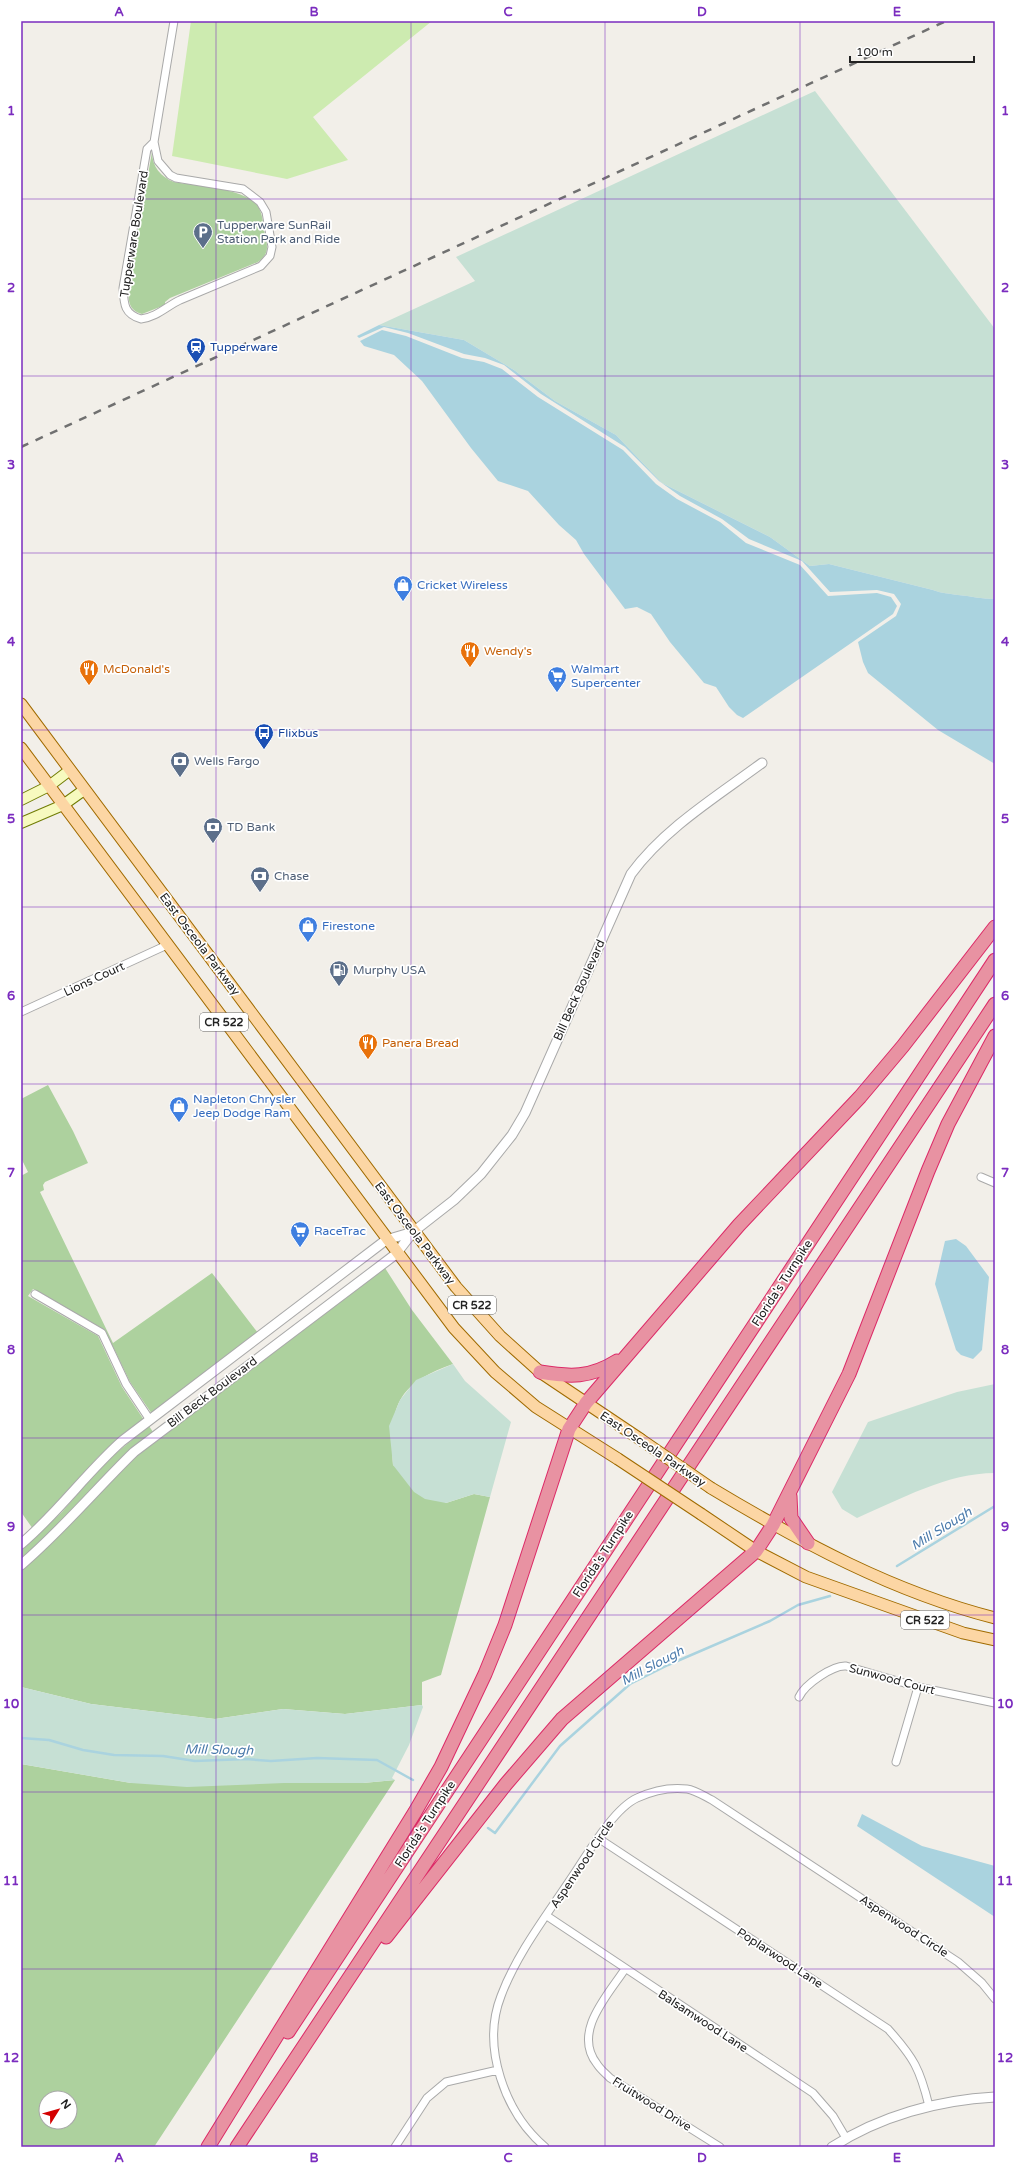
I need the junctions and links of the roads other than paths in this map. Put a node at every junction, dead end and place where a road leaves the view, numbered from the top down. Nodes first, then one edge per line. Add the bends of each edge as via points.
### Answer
1 (174, 21) edge
2 (154, 142) junction
3 (21, 704) edge
4 (21, 748) edge
5 (762, 763) dead end
6 (70, 770) junction
7 (49, 786) junction
8 (84, 790) junction
9 (21, 800) edge
10 (63, 805) junction
11 (21, 823) edge
12 (995, 927) edge
13 (167, 945) junction
14 (995, 960) edge
15 (995, 1004) edge
16 (21, 1012) edge
17 (995, 1036) edge
18 (981, 1177) dead end
19 (995, 1183) edge
20 (413, 1232) junction
21 (386, 1240) junction
22 (396, 1254) junction
23 (35, 1294) dead end
24 (629, 1354) junction
25 (540, 1372) junction
26 (586, 1403) junction
27 (150, 1420) junction
28 (569, 1429) junction
29 (160, 1432) junction
30 (791, 1490) junction
31 (773, 1525) junction
32 (21, 1544) edge
33 (808, 1544) junction
34 (756, 1551) junction
35 (21, 1565) edge
36 (995, 1618) edge
37 (995, 1640) edge
38 (918, 1686) junction
39 (800, 1697) dead end
40 (995, 1703) edge
41 (896, 1762) dead end
42 (598, 1838) junction
43 (547, 1916) junction
44 (625, 1970) junction
45 (343, 1987) junction
46 (995, 1999) edge
47 (498, 2070) junction
48 (995, 2097) edge
49 (929, 2106) junction
50 (846, 2138) junction
51 (210, 2147) edge
52 (237, 2147) edge
53 (395, 2147) edge
54 (545, 2147) edge
55 (720, 2147) edge
56 (832, 2147) edge

1 - 2 street, Tupperware Boulevard
2 - 2 street, Tupperware Boulevard via 147,149 123,288 123,302 128,312 141,319 260,266 267,261 272,252 266,212 260,202 243,189 170,175 158,161
3 - 6 main road, East Osceola Parkway / CR 522
4 - 7 main road, CR 522
5 - 20 street, Bill Beck Boulevard via 646,853 632,874 519,1123 504,1146 474,1180
6 - 7 main road
6 - 8 main road, East Osceola Parkway / CR 522
7 - 9 main road
7 - 10 main road, CR 522
8 - 10 main road
8 - 20 main road, East Osceola Parkway / CR 522
10 - 11 main road
10 - 13 main road, CR 522
12 - 24 highway via 860,1097 739,1225
13 - 16 street, Lions Court
13 - 21 main road, CR 522
14 - 51 highway, Florida's Turnpike
15 - 45 highway, Florida's Turnpike
17 - 30 highway via 948,1124 849,1374
18 - 19 street
20 - 21 street, Bill Beck Boulevard
20 - 22 street, Bill Beck Boulevard
20 - 25 main road, East Osceola Parkway / CR 522 via 456,1287 500,1336
21 - 22 main road, CR 522
21 - 27 street, Bill Beck Boulevard
22 - 28 main road, CR 522 via 475,1352 519,1393
22 - 29 street, Bill Beck Boulevard
23 - 27 street via 102,1333 126,1384
24 - 25 highway via 605,1369 585,1375 560,1376
24 - 26 highway
25 - 26 main road, East Osceola Parkway / CR 522
26 - 28 highway
26 - 31 main road, East Osceola Parkway / CR 522, bridge via 711,1488
27 - 29 street
27 - 32 street, Bill Beck Boulevard via 101,1460 59,1510
28 - 34 main road, CR 522, bridge
28 - 51 highway via 505,1624 463,1723 441,1767
29 - 35 street, Bill Beck Boulevard via 113,1473 68,1522
30 - 31 highway
30 - 33 highway via 791,1518
31 - 33 main road, East Osceola Parkway / CR 522
31 - 34 highway
33 - 36 main road, East Osceola Parkway / CR 522 via 906,1589
34 - 37 main road, CR 522 via 806,1577 856,1596 963,1633
34 - 45 highway via 562,1719 506,1784 385,1939
38 - 39 street, Sunwood Court via 843,1666 811,1682
38 - 40 street, Sunwood Court
38 - 41 street
42 - 43 street, Aspenwood Circle
42 - 46 street, Aspenwood Circle via 616,1814 635,1798 663,1789 688,1789 712,1800 958,1962 982,1982
42 - 49 street, Poplarwood Lane via 888,2029 910,2053 920,2072
43 - 44 street, Balsamwood Lane
43 - 47 street, Aspenwood Circle via 514,1967 500,1998 494,2031
44 - 50 street, Balsamwood Lane via 813,2093 833,2116
44 - 55 street, Fruitwood Drive via 592,2018 588,2032 590,2050 596,2063 610,2078
45 - 52 highway, Florida's Turnpike
47 - 53 street via 446,2082 427,2098
47 - 54 street, Aspenwood Circle via 508,2099 523,2124
48 - 49 street
49 - 50 street via 885,2120
50 - 56 street

